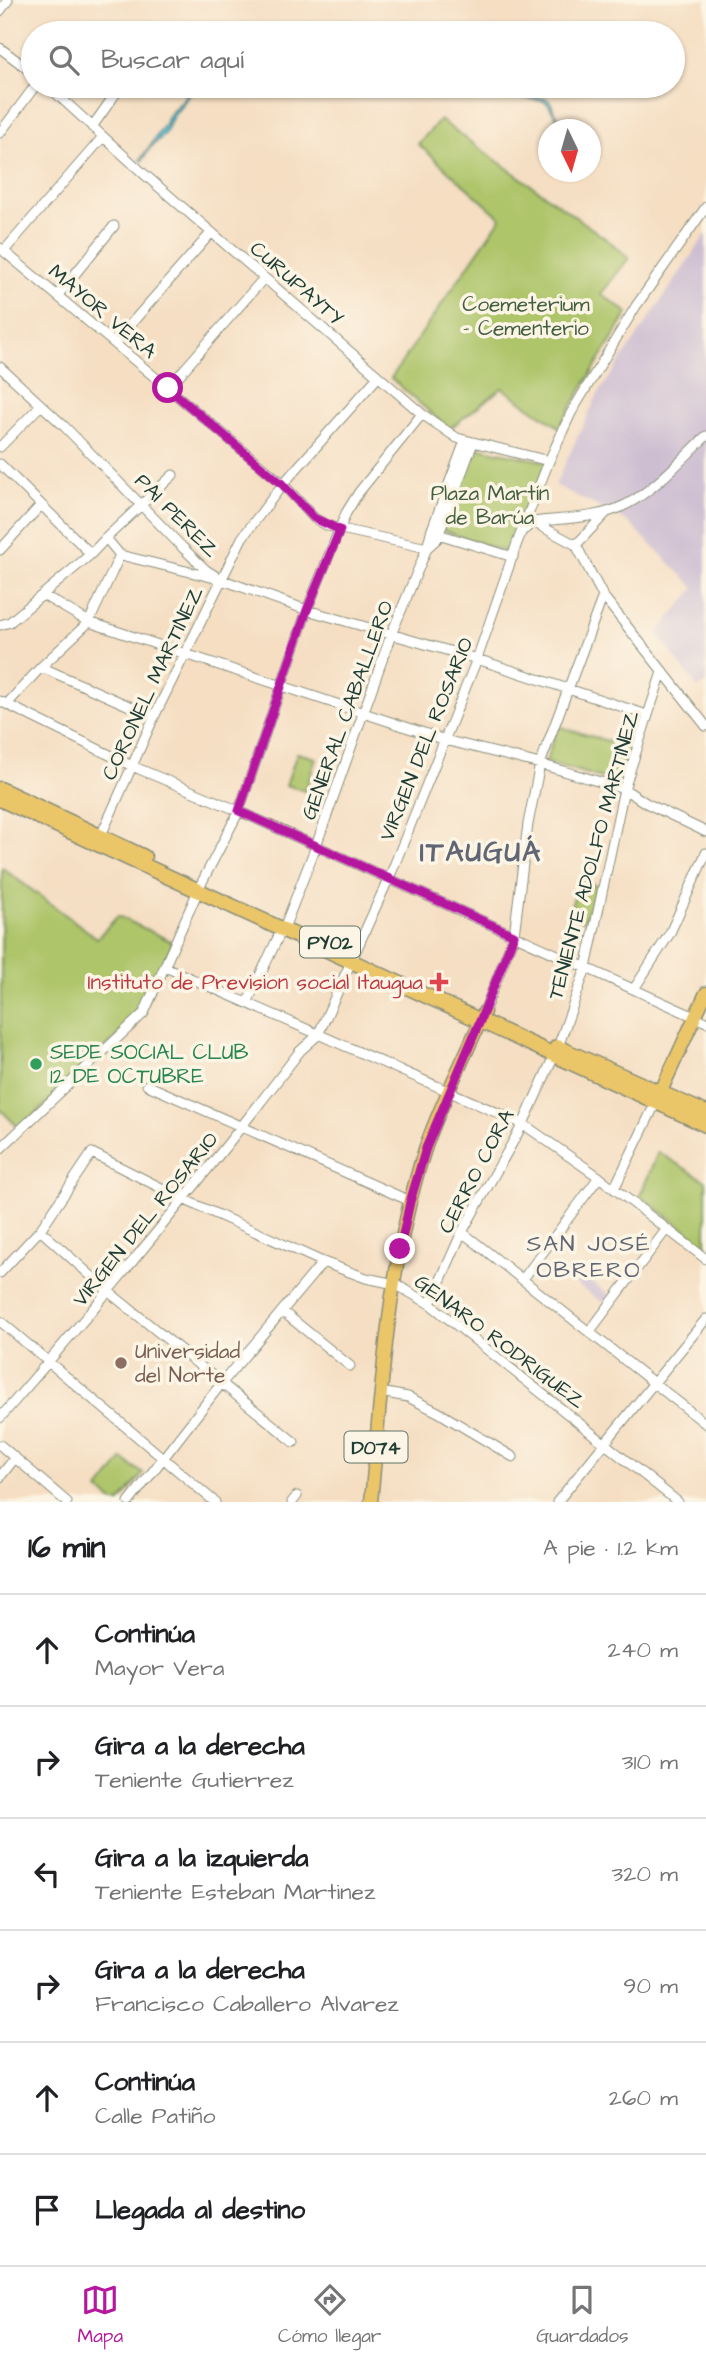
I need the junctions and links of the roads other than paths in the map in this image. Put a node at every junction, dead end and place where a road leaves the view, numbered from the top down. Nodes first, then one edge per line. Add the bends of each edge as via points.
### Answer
1 (8, 0) edge
2 (0, 11) edge
3 (0, 48) edge
4 (21, 64) edge
5 (26, 98) edge
6 (61, 98) edge
7 (113, 98) edge
8 (92, 127) junction
9 (0, 133) edge
10 (102, 138) junction
11 (706, 207) edge
12 (114, 226) dead end
13 (211, 233) junction
14 (2, 250) edge
15 (264, 278) junction
16 (58, 295) junction
17 (114, 343) junction
18 (0, 367) edge
19 (377, 378) junction
20 (168, 388) junction
21 (41, 405) junction
22 (422, 414) junction
23 (706, 436) edge
24 (469, 442) junction
25 (0, 447) edge
26 (549, 461) junction
27 (0, 464) edge
28 (173, 475) dead end
29 (282, 484) junction
30 (141, 504) junction
31 (41, 505) junction
32 (606, 512) junction
33 (533, 522) junction
34 (340, 530) junction
35 (523, 530) junction
36 (434, 535) junction
37 (106, 538) junction
38 (576, 545) junction
39 (427, 548) junction
40 (0, 550) edge
41 (91, 554) junction
42 (120, 555) junction
43 (512, 559) junction
44 (220, 579) junction
45 (43, 594) junction
46 (603, 596) junction
47 (307, 610) junction
48 (89, 622) junction
49 (0, 625) edge
50 (391, 635) junction
51 (186, 652) junction
52 (477, 659) junction
53 (41, 667) junction
54 (662, 671) junction
55 (282, 684) junction
56 (568, 690) junction
57 (3, 703) edge
58 (363, 712) junction
59 (647, 715) junction
60 (154, 716) junction
61 (706, 726) edge
62 (445, 740) junction
63 (540, 764) junction
64 (132, 766) junction
65 (0, 789) edge
66 (624, 789) junction
67 (0, 799) edge
68 (239, 811) junction
69 (706, 832) edge
70 (99, 840) junction
71 (316, 846) junction
72 (706, 853) edge
73 (389, 879) junction
74 (199, 888) junction
75 (284, 926) junction
76 (514, 935) junction
77 (354, 957) junction
78 (165, 967) junction
79 (586, 968) junction
80 (634, 989) junction
81 (706, 993) edge
82 (247, 1003) junction
83 (482, 1016) junction
84 (701, 1020) edge
85 (318, 1035) junction
86 (556, 1051) junction
87 (146, 1085) dead end
88 (448, 1093) junction
89 (659, 1097) junction
90 (706, 1113) edge
91 (523, 1124) junction
92 (706, 1125) edge
93 (242, 1127) junction
94 (0, 1149) edge
95 (599, 1177) junction
96 (614, 1189) junction
97 (185, 1200) junction
98 (410, 1202) junction
99 (40, 1230) junction
100 (666, 1230) junction
101 (462, 1232) junction
102 (706, 1259) edge
103 (324, 1262) junction
104 (0, 1273) edge
105 (523, 1279) junction
106 (395, 1284) junction
107 (109, 1292) junction
108 (430, 1304) junction
109 (282, 1311) junction
110 (706, 1319) edge
111 (0, 1321) edge
112 (590, 1331) junction
113 (49, 1362) junction
114 (350, 1366) dead end
115 (653, 1383) junction
116 (221, 1384) junction
117 (380, 1392) junction
118 (0, 1418) edge
119 (706, 1424) edge
120 (294, 1442) dead end
121 (604, 1443) junction
122 (0, 1445) edge
123 (513, 1457) dead end
124 (14, 1459) junction
125 (164, 1459) junction
126 (0, 1477) edge
127 (67, 1502) edge
128 (128, 1502) edge
129 (215, 1502) edge
130 (371, 1502) edge
131 (557, 1502) edge
132 (678, 1502) edge

1 - 2 street
3 - 4 street
5 - 9 street
6 - 8 street, CURUPAYTY
7 - 8 street
8 - 10 street, CURUPAYTY
10 - 13 street, CURUPAYTY
10 - 14 street
11 - 26 street, VIRGEN DEL ROSARIO via 593,375
12 - 16 street
13 - 15 street, CURUPAYTY
13 - 17 street
14 - 16 street, MAYOR VERA
15 - 19 street, CURUPAYTY
15 - 20 street
16 - 17 street, MAYOR VERA
17 - 20 street, MAYOR VERA
18 - 21 street, PAI PEREZ
19 - 22 street, CURUPAYTY
19 - 29 street, CORONEL MARTINEZ
20 - 29 street, MAYOR VERA
21 - 25 street
21 - 30 street, PAI PEREZ
22 - 24 street, CURUPAYTY
22 - 34 street via 359,492
23 - 32 street via 646,491 625,506
24 - 26 street, CURUPAYTY
24 - 36 street, GENERAL CABALLERO
26 - 35 street, VIRGEN DEL ROSARIO
27 - 31 street
28 - 30 street
29 - 34 street, MAYOR VERA via 314,518
29 - 44 street, CORONEL MARTINEZ via 242,538
30 - 37 street
30 - 44 street, PAI PEREZ
31 - 40 street
31 - 41 street
32 - 33 street
32 - 38 street
33 - 35 street
33 - 38 street
34 - 39 street, MAYOR VERA
34 - 47 street
35 - 43 street, VIRGEN DEL ROSARIO
36 - 39 street, GENERAL CABALLERO
36 - 43 street
37 - 41 street
37 - 42 street
38 - 46 street
39 - 50 street, GENERAL CABALLERO
41 - 45 street
42 - 44 street
42 - 48 street
43 - 52 street, VIRGEN DEL ROSARIO
44 - 47 street, PAI PEREZ
44 - 51 street, CORONEL MARTINEZ
45 - 48 street
45 - 49 street
46 - 54 street
46 - 56 street
47 - 50 street, PAI PEREZ
47 - 55 street
48 - 51 street
48 - 53 street
50 - 52 street, PAI PEREZ
50 - 58 street, GENERAL CABALLERO
51 - 55 street
51 - 60 street, CORONEL MARTINEZ
52 - 56 street, PAI PEREZ
52 - 62 street, VIRGEN DEL ROSARIO
53 - 57 street
53 - 60 street
54 - 59 street, TENIENTE ADOLFO MARTINEZ
54 - 61 street
55 - 58 street
55 - 68 street
56 - 59 street, PAI PEREZ
56 - 63 street
57 - 64 street
58 - 62 street
58 - 71 street, GENERAL CABALLERO
59 - 66 street, TENIENTE ADOLFO MARTINEZ
60 - 64 street, CORONEL MARTINEZ
62 - 63 street
62 - 73 street, VIRGEN DEL ROSARIO
63 - 66 street
63 - 76 street
64 - 68 street
64 - 70 street, CORONEL MARTINEZ
65 - 70 highway, PY02
66 - 69 street
66 - 79 street, TENIENTE ADOLFO MARTINEZ
67 - 70 highway, PY02
68 - 71 street
68 - 74 street
70 - 74 highway, PY02
71 - 73 street
71 - 75 street, GENERAL CABALLERO
72 - 80 street via 670,933
73 - 76 street
73 - 77 street, VIRGEN DEL ROSARIO
74 - 75 highway, PY02
74 - 78 street
75 - 77 highway, PY02
75 - 82 street, GENERAL CABALLERO
76 - 79 street
76 - 83 street
77 - 83 highway, PY02
77 - 85 street, VIRGEN DEL ROSARIO
78 - 82 street
78 - 94 street via 144,1013
79 - 80 street
79 - 86 street, TENIENTE ADOLFO MARTINEZ
80 - 84 street
81 - 84 main road
82 - 85 street
83 - 86 highway, PY02
83 - 88 main road, D074
84 - 89 main road
85 - 88 street
85 - 93 street, VIRGEN DEL ROSARIO via 300,1051
86 - 89 highway, PY02
86 - 91 street, CERRO CORA
87 - 93 street
88 - 91 street
88 - 98 main road, D074
89 - 90 highway, PY02
89 - 92 highway, PY02
89 - 96 street
91 - 95 street
91 - 101 street, CERRO CORA
93 - 97 street, VIRGEN DEL ROSARIO
93 - 98 street
95 - 96 street
95 - 105 street
96 - 100 street
97 - 99 street, GENARO RODRIGUEZ via 92,1153
97 - 103 street, GENARO RODRIGUEZ
97 - 107 street, VIRGEN DEL ROSARIO
98 - 106 main road, D074
99 - 104 street
99 - 107 street
100 - 102 street
100 - 112 street
101 - 105 street
101 - 108 street, CERRO CORA
103 - 106 street, GENARO RODRIGUEZ
103 - 109 street
105 - 112 street
106 - 108 street, GENARO RODRIGUEZ
106 - 117 main road, D074
107 - 113 street, VIRGEN DEL ROSARIO
107 - 116 street
108 - 121 street, GENARO RODRIGUEZ
109 - 114 street
109 - 116 street
110 - 115 street
111 - 113 street
112 - 115 street
113 - 118 street, VIRGEN DEL ROSARIO
113 - 125 street
115 - 119 street
115 - 121 street
116 - 120 street
116 - 125 street
117 - 123 street via 408,1397
117 - 130 main road, D074
121 - 131 street
121 - 132 street, GENARO RODRIGUEZ
122 - 124 street
124 - 126 street
124 - 127 street
125 - 128 street
125 - 129 street

